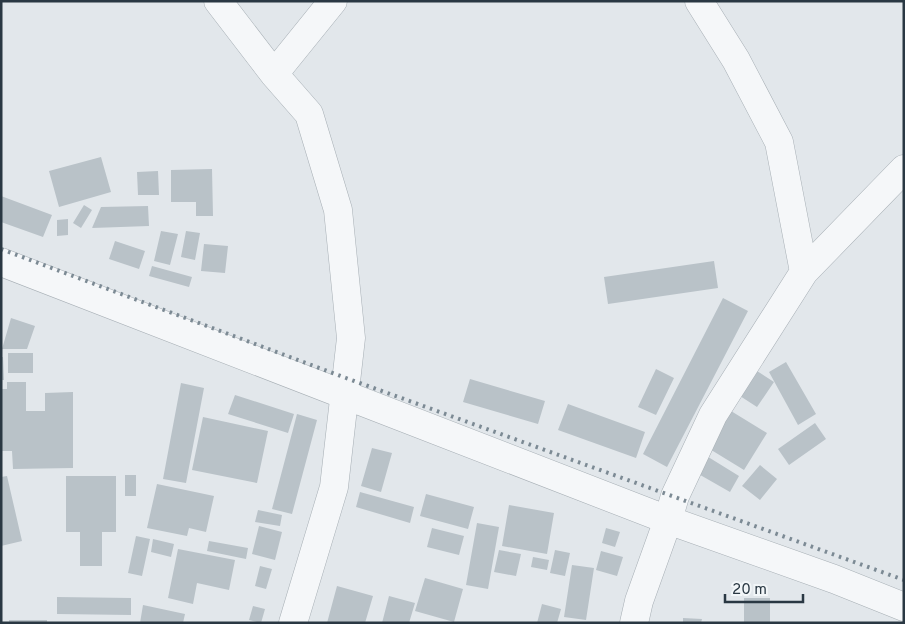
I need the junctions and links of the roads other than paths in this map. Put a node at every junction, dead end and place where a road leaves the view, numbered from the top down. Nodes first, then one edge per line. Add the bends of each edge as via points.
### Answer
1 (218, 1) edge
2 (333, 1) edge
3 (700, 1) edge
4 (274, 74) junction
5 (904, 169) edge
6 (1, 262) edge
7 (804, 272) junction
8 (344, 394) junction
9 (668, 520) junction
10 (898, 611) edge
11 (293, 623) edge
12 (634, 623) edge

1 - 4 street
2 - 4 street
3 - 7 street via 736,60 779,142
4 - 8 street via 309,114 338,210 351,338
5 - 7 street
6 - 8 street
7 - 9 street via 713,415 675,496
8 - 9 street
8 - 11 street via 334,487
9 - 10 street via 834,579
9 - 12 street

